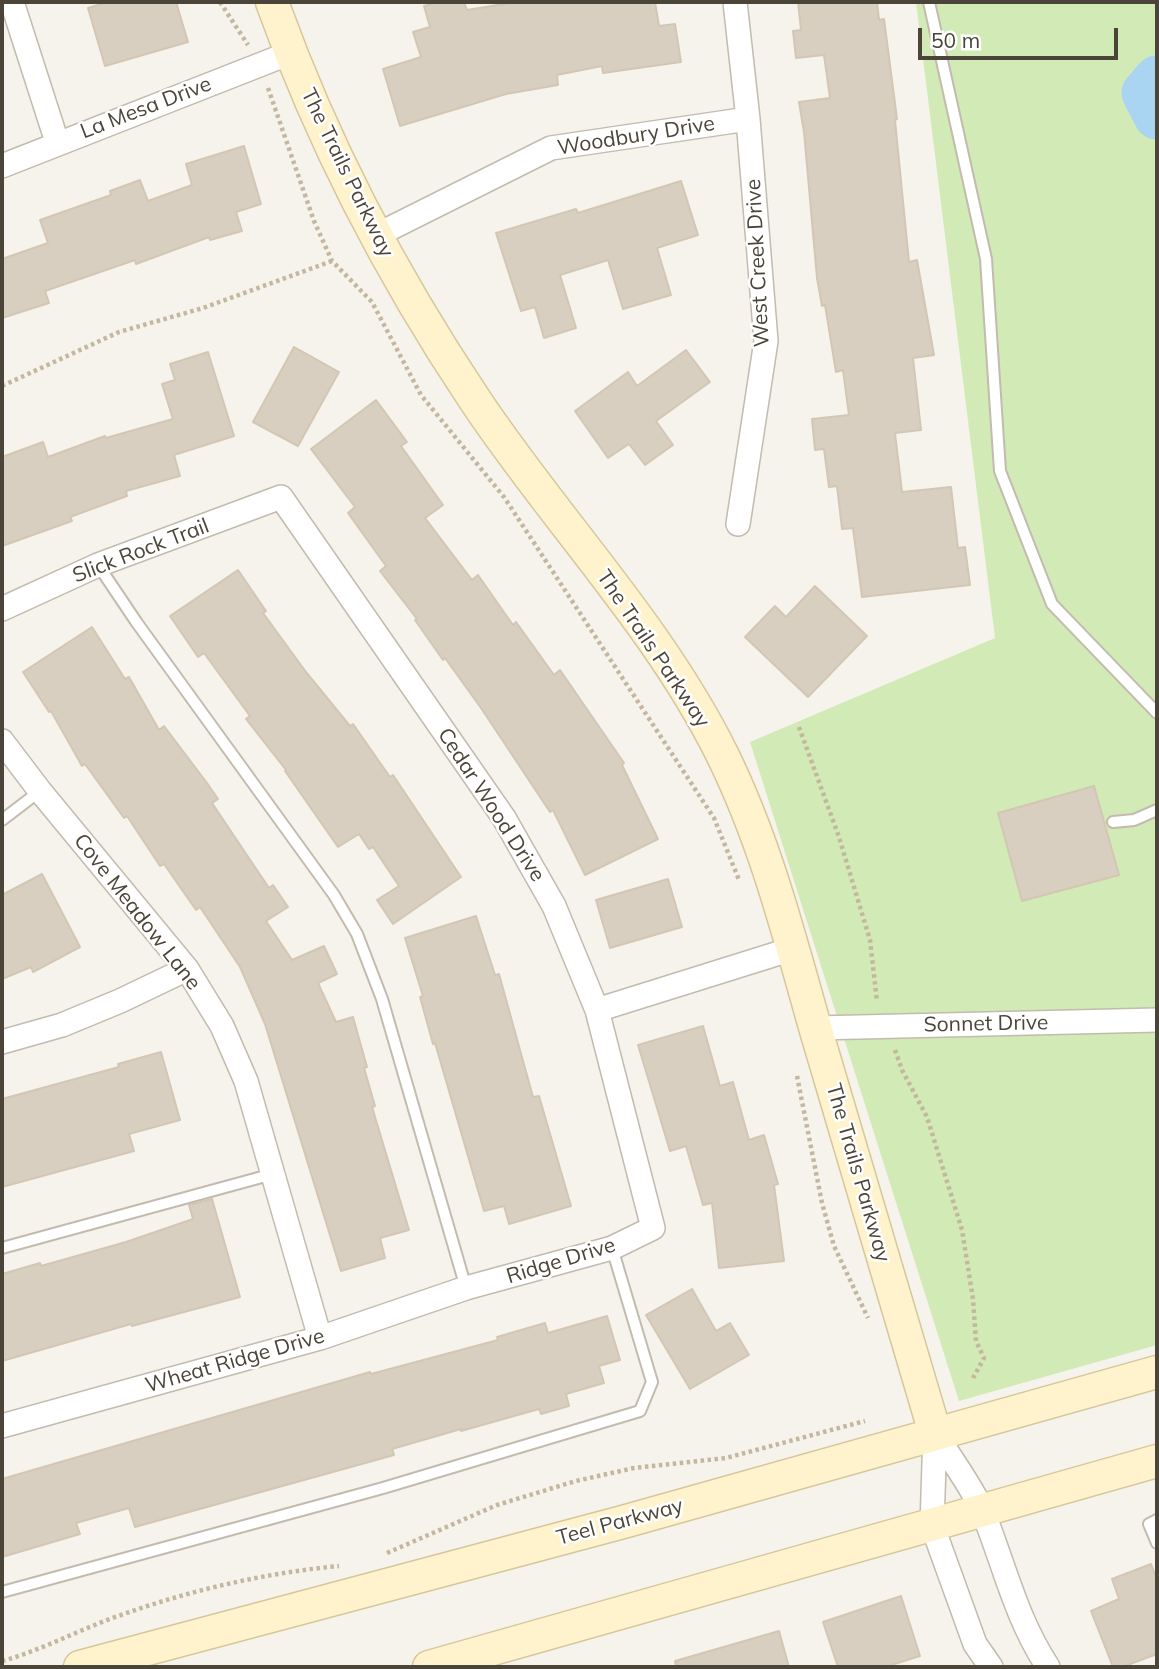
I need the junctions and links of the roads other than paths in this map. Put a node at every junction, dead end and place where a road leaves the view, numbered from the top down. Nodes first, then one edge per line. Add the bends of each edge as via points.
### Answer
1 (12, 2) edge
2 (272, 2) edge
3 (736, 2) edge
4 (929, 2) edge
5 (290, 53) junction
6 (748, 119) junction
7 (57, 142) junction
8 (2, 166) edge
9 (375, 236) junction
10 (281, 497) joint
11 (738, 524) dead end
12 (98, 565) junction
13 (2, 608) edge
14 (1157, 713) edge
15 (2, 741) edge
16 (40, 791) junction
17 (1157, 810) edge
18 (2, 820) edge
19 (1113, 822) dead end
20 (792, 949) junction
21 (187, 969) junction
22 (597, 1010) junction
23 (1157, 1020) edge
24 (816, 1028) junction
25 (2, 1042) edge
26 (273, 1174) junction
27 (653, 1228) joint
28 (2, 1248) edge
29 (612, 1248) junction
30 (466, 1288) junction
31 (320, 1338) junction
32 (1157, 1372) edge
33 (2, 1426) edge
34 (935, 1433) junction
35 (1157, 1461) edge
36 (982, 1511) junction
37 (1157, 1520) edge
38 (932, 1525) junction
39 (1157, 1543) edge
40 (2, 1592) edge
41 (135, 1660) edge
42 (80, 1667) edge
43 (429, 1667) edge
44 (991, 1667) edge
45 (1048, 1667) edge

1 - 7 street
2 - 5 main road, The Trails Parkway
3 - 6 street, West Creek Drive
4 - 14 lane via 986,259 1000,471 1052,604
5 - 7 street, La Mesa Drive
5 - 9 main road, The Trails Parkway
6 - 9 street, Woodbury Drive via 551,148
6 - 11 street, West Creek Drive via 766,341
7 - 8 street, La Mesa Drive
9 - 20 main road, The Trails Parkway via 475,401 688,692 748,813
10 - 12 street, Slick Rock Trail
10 - 22 street, Cedar Wood Drive via 504,818 554,906
12 - 13 street, Slick Rock Trail
12 - 30 lane via 357,933 382,999
15 - 16 street, Cove Meadow Lane
16 - 18 lane
16 - 21 street, Cove Meadow Lane
17 - 19 lane via 1134,820
20 - 22 street
20 - 24 main road, The Trails Parkway
21 - 25 street via 74,1020
21 - 26 street, Cove Meadow Lane via 222,1026 246,1081
22 - 27 street, Cedar Wood Drive
23 - 24 street, Sonnet Drive
24 - 34 main road, The Trails Parkway
26 - 28 lane
26 - 31 street, Cove Meadow Lane
27 - 29 street, Ridge Drive
29 - 30 street, Ridge Drive
29 - 40 lane via 652,1382 640,1411 383,1488
30 - 31 street, Wheat Ridge Drive
31 - 33 street, Wheat Ridge Drive
32 - 34 main road, Teel Parkway
34 - 36 street, The Trails Parkway
34 - 38 street, The Trails Parkway
34 - 41 main road, Teel Parkway
35 - 36 main road
36 - 38 main road
36 - 45 street, The Trails Parkway via 1018,1613
37 - 39 lane via 1149,1524
38 - 43 main road
38 - 44 street, The Trails Parkway via 975,1644
41 - 42 main road, Teel Parkway

